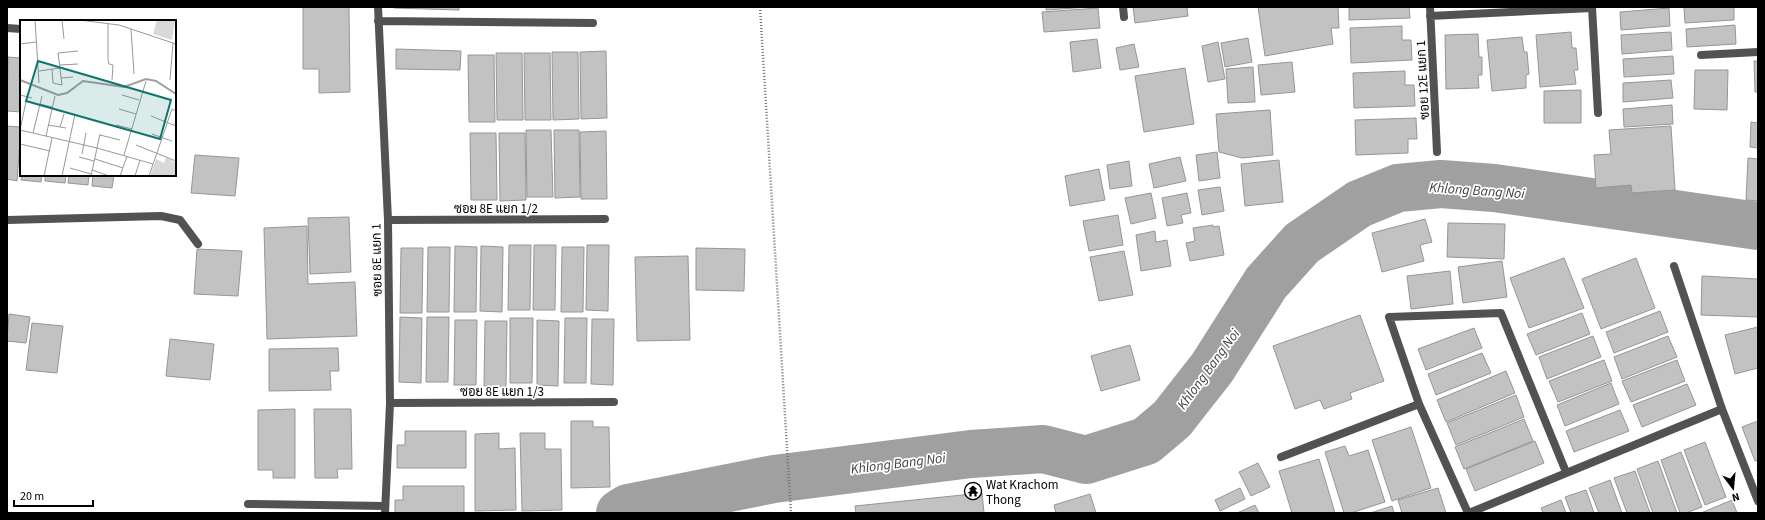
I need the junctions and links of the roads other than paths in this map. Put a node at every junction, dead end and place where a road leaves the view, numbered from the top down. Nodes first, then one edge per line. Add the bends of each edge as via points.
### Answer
1 (378, 7) edge
2 (1123, 7) edge
3 (1430, 7) edge
4 (1592, 8) edge
5 (1124, 16) dead end
6 (1430, 16) junction
7 (378, 21) junction
8 (593, 23) dead end
9 (7, 28) edge
10 (20, 29) edge
11 (1758, 52) edge
12 (1701, 55) dead end
13 (1598, 113) dead end
14 (1437, 152) dead end
15 (605, 219) dead end
16 (7, 220) edge
17 (388, 220) junction
18 (198, 244) dead end
19 (1674, 266) dead end
20 (614, 402) dead end
21 (390, 403) junction
22 (1419, 404) junction
23 (1722, 409) junction
24 (1281, 457) dead end
25 (1566, 472) junction
26 (1758, 501) edge
27 (248, 504) dead end
28 (385, 509) edge
29 (1468, 513) edge

1 - 7 street, ซอย 8E แยก 1
2 - 5 street
3 - 6 street, ซอย 12E แยก 1
4 - 6 street
4 - 13 street
6 - 14 street, ซอย 12E แยก 1
7 - 8 street
7 - 17 street, ซอย 8E แยก 1
9 - 10 street
11 - 12 street
15 - 17 street, ซอย 8E แยก 1/2
16 - 18 street via 161,216 180,220
17 - 21 street, ซอย 8E แยก 1
19 - 23 street
20 - 21 street, ซอย 8E แยก 1/3
21 - 28 street, ซอย 8E แยก 1
22 - 24 street
22 - 25 street via 1389,316 1501,313
22 - 29 street
23 - 25 street
23 - 26 street
25 - 29 street
27 - 28 street

